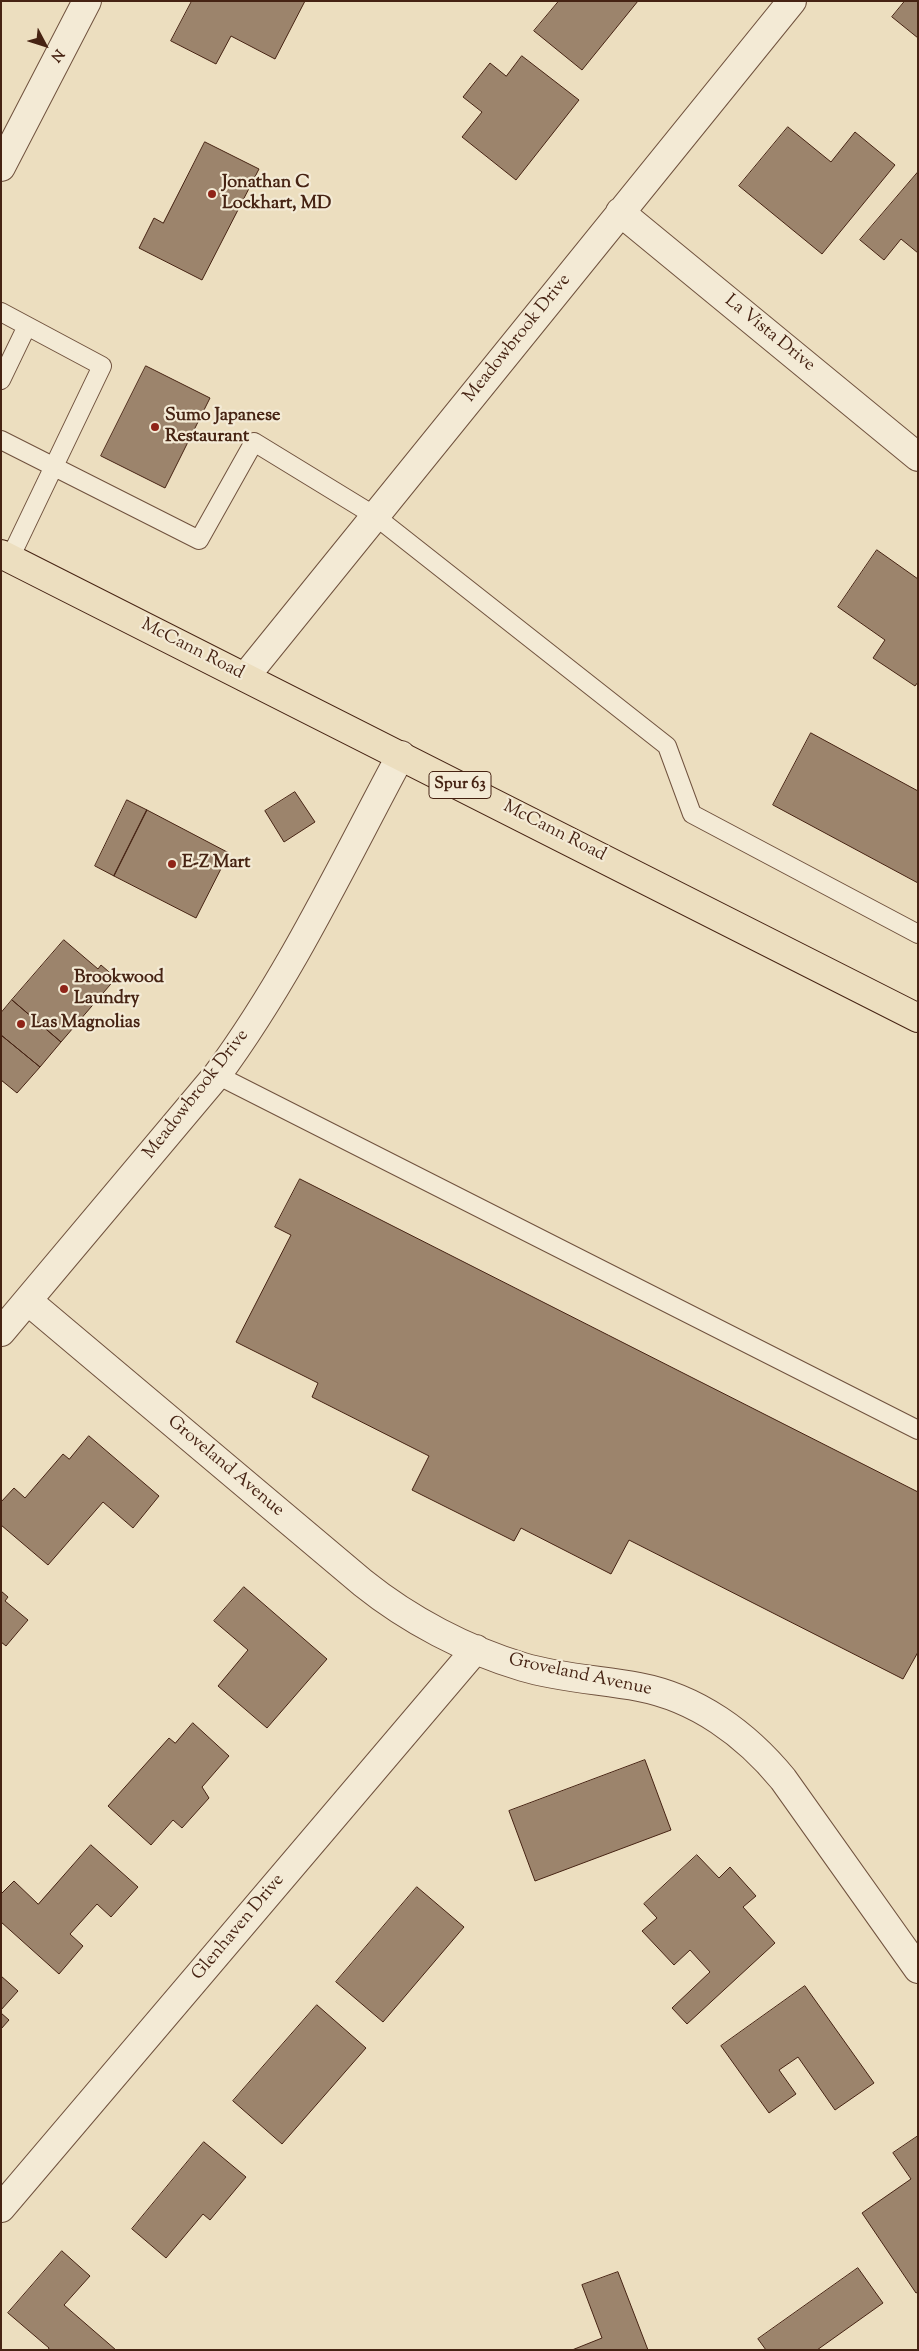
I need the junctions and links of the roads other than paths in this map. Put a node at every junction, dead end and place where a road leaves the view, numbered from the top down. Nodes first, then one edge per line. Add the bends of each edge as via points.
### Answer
1 (88, 1) edge
2 (792, 1) edge
3 (1, 167) edge
4 (620, 212) junction
5 (1, 312) edge
6 (27, 326) junction
7 (1, 380) edge
8 (1, 440) edge
9 (918, 456) edge
10 (54, 466) junction
11 (375, 516) junction
12 (6, 556) edge
13 (244, 677) junction
14 (401, 755) junction
15 (918, 934) edge
16 (916, 1014) edge
17 (217, 1075) junction
18 (28, 1301) junction
19 (1, 1332) edge
20 (918, 1430) edge
21 (476, 1649) junction
22 (918, 1969) edge
23 (1, 2208) edge

1 - 3 street
2 - 4 street, Meadowbrook Drive
4 - 9 street, La Vista Drive
4 - 11 street, Meadowbrook Drive
5 - 6 lane
6 - 7 lane
6 - 10 lane via 102,366
8 - 10 lane
10 - 11 lane via 199,540 254,442
10 - 12 lane
11 - 13 street, Meadowbrook Drive
11 - 15 lane via 667,746 692,814
12 - 13 main road, McCann Road / Spur 63
13 - 14 main road, McCann Road / Spur 63
14 - 16 main road, McCann Road / Spur 63
14 - 17 street, Meadowbrook Drive via 280,978
17 - 18 street, Meadowbrook Drive
17 - 20 lane
18 - 19 street, Meadowbrook Drive
18 - 21 street, Groveland Avenue via 376,1594 417,1620
21 - 22 street, Groveland Avenue via 539,1671 660,1692 698,1708 736,1732 759,1751 783,1779
21 - 23 street, Glenhaven Drive

